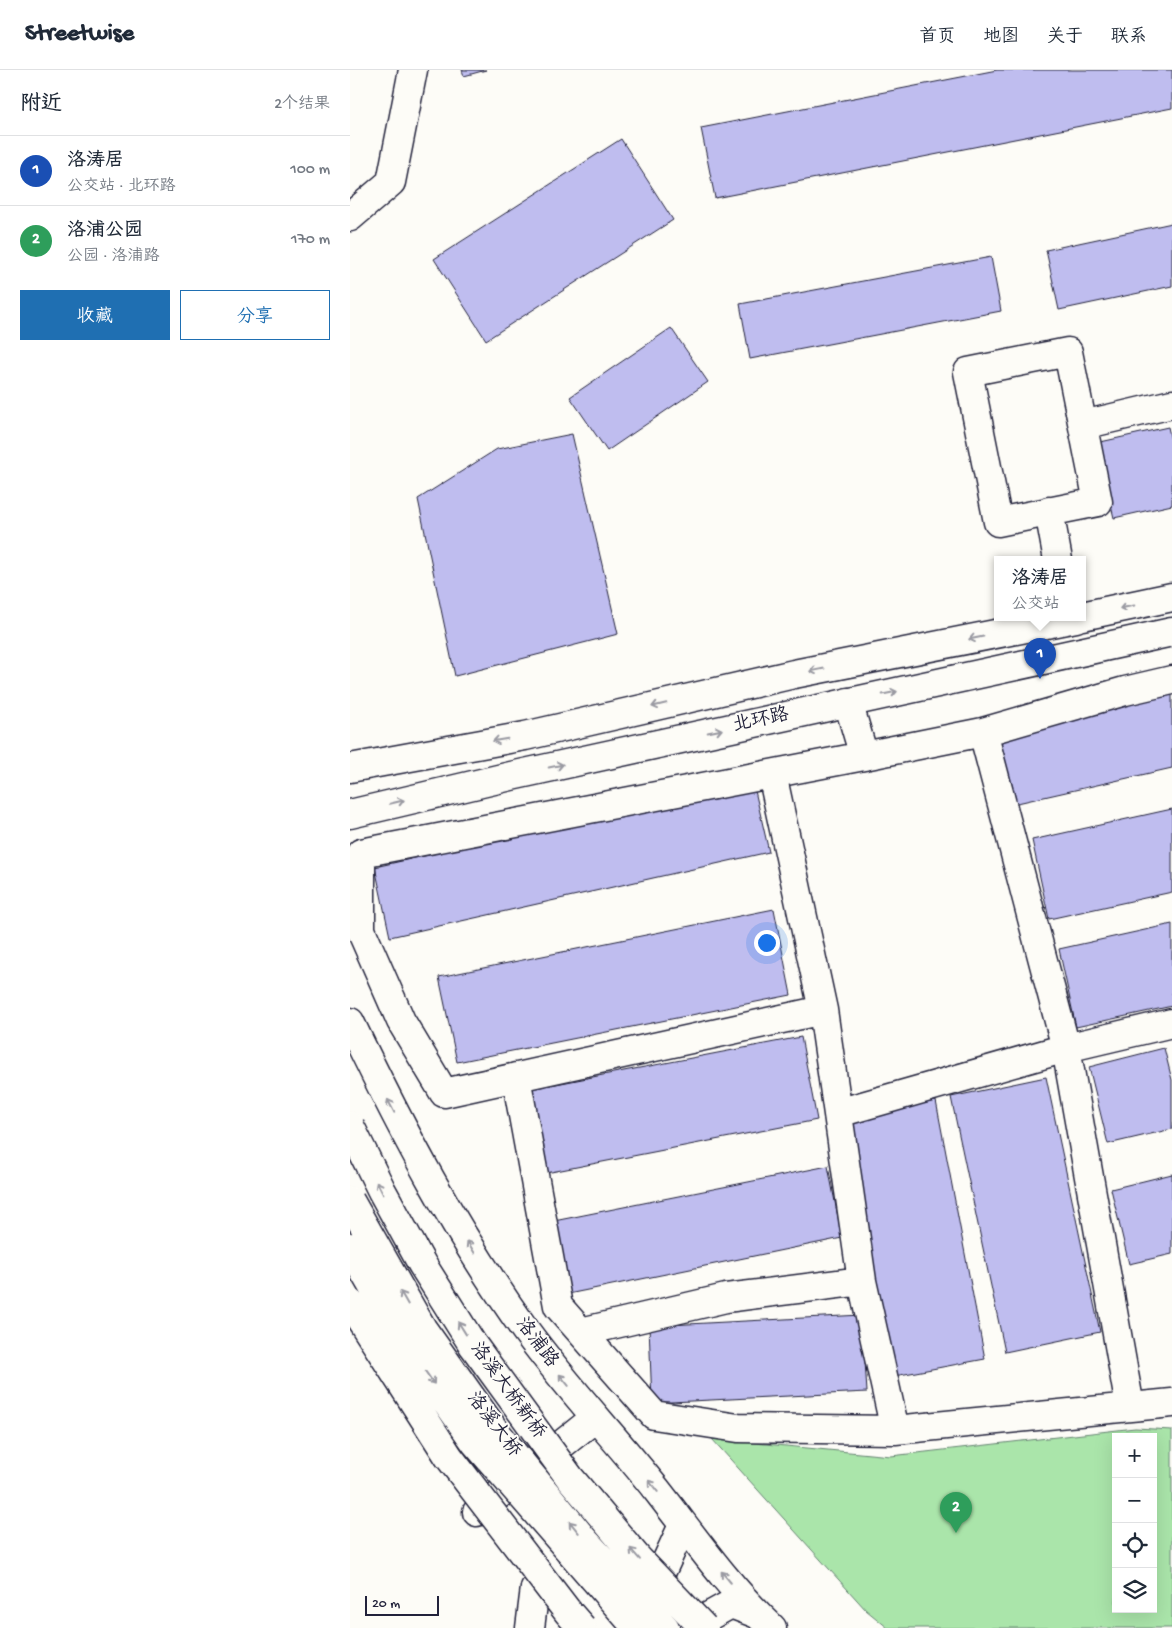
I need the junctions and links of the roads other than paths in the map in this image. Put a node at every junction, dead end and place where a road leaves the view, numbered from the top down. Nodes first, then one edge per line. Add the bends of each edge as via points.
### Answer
1 (413, 70) edge
2 (350, 217) edge
3 (1172, 404) edge
4 (1082, 425) junction
5 (1050, 511) junction
6 (1057, 556) edge
7 (1172, 597) edge
8 (1086, 615) edge
9 (1059, 621) edge
10 (1172, 632) edge
11 (1172, 680) edge
12 (848, 702) junction
13 (983, 732) junction
14 (864, 756) junction
15 (350, 768) edge
16 (772, 774) junction
17 (350, 814) edge
18 (823, 1010) junction
19 (350, 1022) edge
20 (1172, 1023) edge
21 (1066, 1048) junction
22 (516, 1077) junction
23 (838, 1113) junction
24 (350, 1126) edge
25 (350, 1201) edge
26 (350, 1247) edge
27 (862, 1281) junction
28 (350, 1303) edge
29 (350, 1322) edge
30 (581, 1332) junction
31 (1172, 1403) edge
32 (1130, 1407) junction
33 (595, 1418) junction
34 (895, 1430) junction
35 (477, 1512) junction
36 (683, 1525) junction
37 (535, 1588) junction
38 (764, 1621) edge
39 (530, 1628) edge
40 (565, 1628) edge
41 (582, 1628) edge
42 (625, 1628) edge
43 (637, 1628) edge
44 (665, 1628) edge
45 (694, 1628) edge
46 (704, 1628) edge

1 - 2 main road via 391,182
3 - 4 main road
4 - 5 main road via 1098,502
4 - 5 main road via 1068,352 968,372 998,522
5 - 6 main road
7 -> 8 main road, 北环路
9 -> 15 main road, 北环路 via 794,674 525,736
12 -> 10 main road, 北环路
11 - 13 main road
12 - 14 main road
17 -> 12 main road, 北环路
13 - 14 main road
13 - 21 main road
14 - 16 main road
16 - 18 main road
16 - 22 main road via 361,853 361,930 401,1020 444,1093
18 - 22 main road
18 - 23 main road
33 -> 19 main road, 洛浦路 via 526,1332 490,1279 410,1142
20 - 21 main road
21 - 23 main road
21 - 32 main road
22 - 30 main road via 558,1306
23 - 27 main road
46 -> 24 main road, 洛溪大桥新桥, bridge via 638,1558 570,1478 478,1353 422,1264
44 -> 25 main road, 洛溪大桥, bridge via 584,1540 495,1431 422,1328
26 -> 43 main road, 洛溪大桥, bridge via 404,1341 475,1442
27 - 30 main road via 726,1298
27 - 34 main road
28 - 41 main road, bridge via 449,1457
29 - 35 main road via 431,1448
30 - 34 main road via 654,1415 738,1428
31 - 32 main road
32 - 34 main road
33 - 35 main road
36 -> 33 main road, 洛浦路
35 - 37 main road
38 -> 36 main road, 洛浦路
36 - 42 main road via 650,1595
37 - 39 main road
37 - 40 main road
38 - 45 main road via 731,1604

